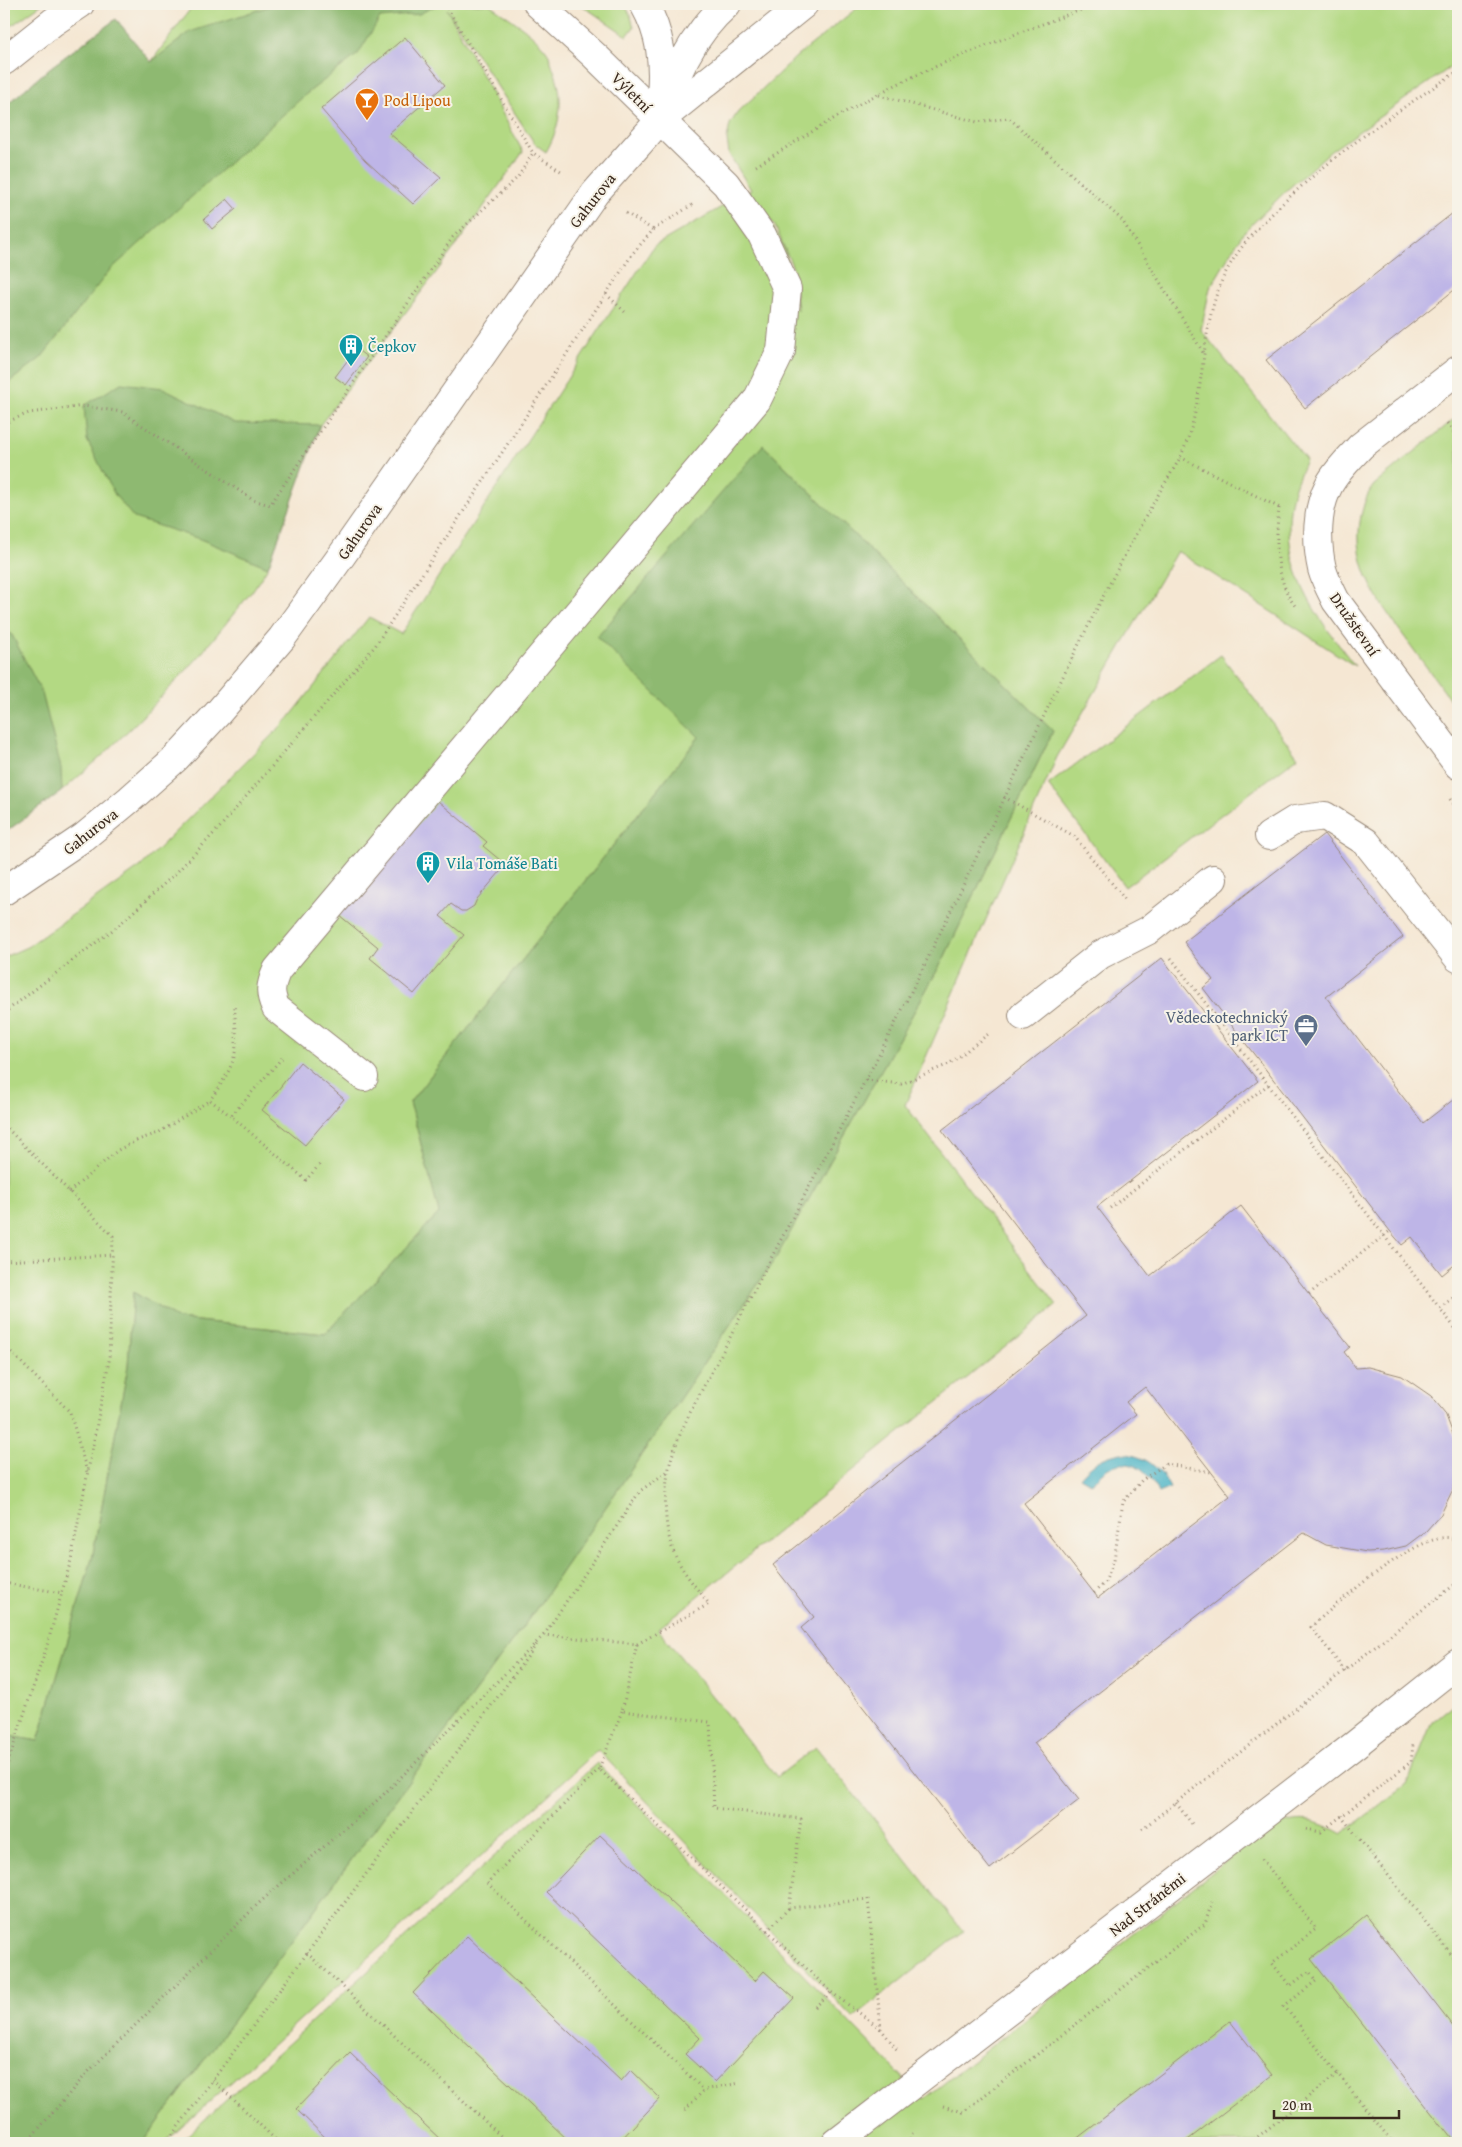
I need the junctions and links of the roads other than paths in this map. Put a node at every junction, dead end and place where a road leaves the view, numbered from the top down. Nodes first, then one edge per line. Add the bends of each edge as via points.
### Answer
1 (80, 4) edge
2 (538, 4) edge
3 (644, 4) edge
4 (727, 4) edge
5 (804, 4) edge
6 (4, 62) edge
7 (660, 120) junction
8 (1458, 370) edge
9 (1458, 766) edge
10 (1269, 836) dead end
11 (1212, 879) dead end
12 (4, 892) edge
13 (1458, 958) edge
14 (1023, 1016) road end
15 (364, 1077) dead end
16 (1458, 1663) edge
17 (836, 2143) edge

1 - 6 street
2 - 7 street, Výletní
3 - 7 street, Výletní via 655,24 661,46
4 - 7 street, Gahurova via 692,44 675,76
5 - 7 street, Gahurova
7 - 12 street, Gahurova via 595,193 342,555 256,669 176,758 130,799 84,837
7 - 15 street via 726,184 762,234 787,289 781,351 757,400 277,970 270,996 276,1008
8 - 9 street, Družstevní via 1361,446 1348,460 1329,485 1322,502 1318,528 1322,570 1336,601
10 - 13 street via 1296,820 1325,816 1366,842
11 - 14 street via 1150,930 1100,955
16 - 17 street, Nad Stráněmi

